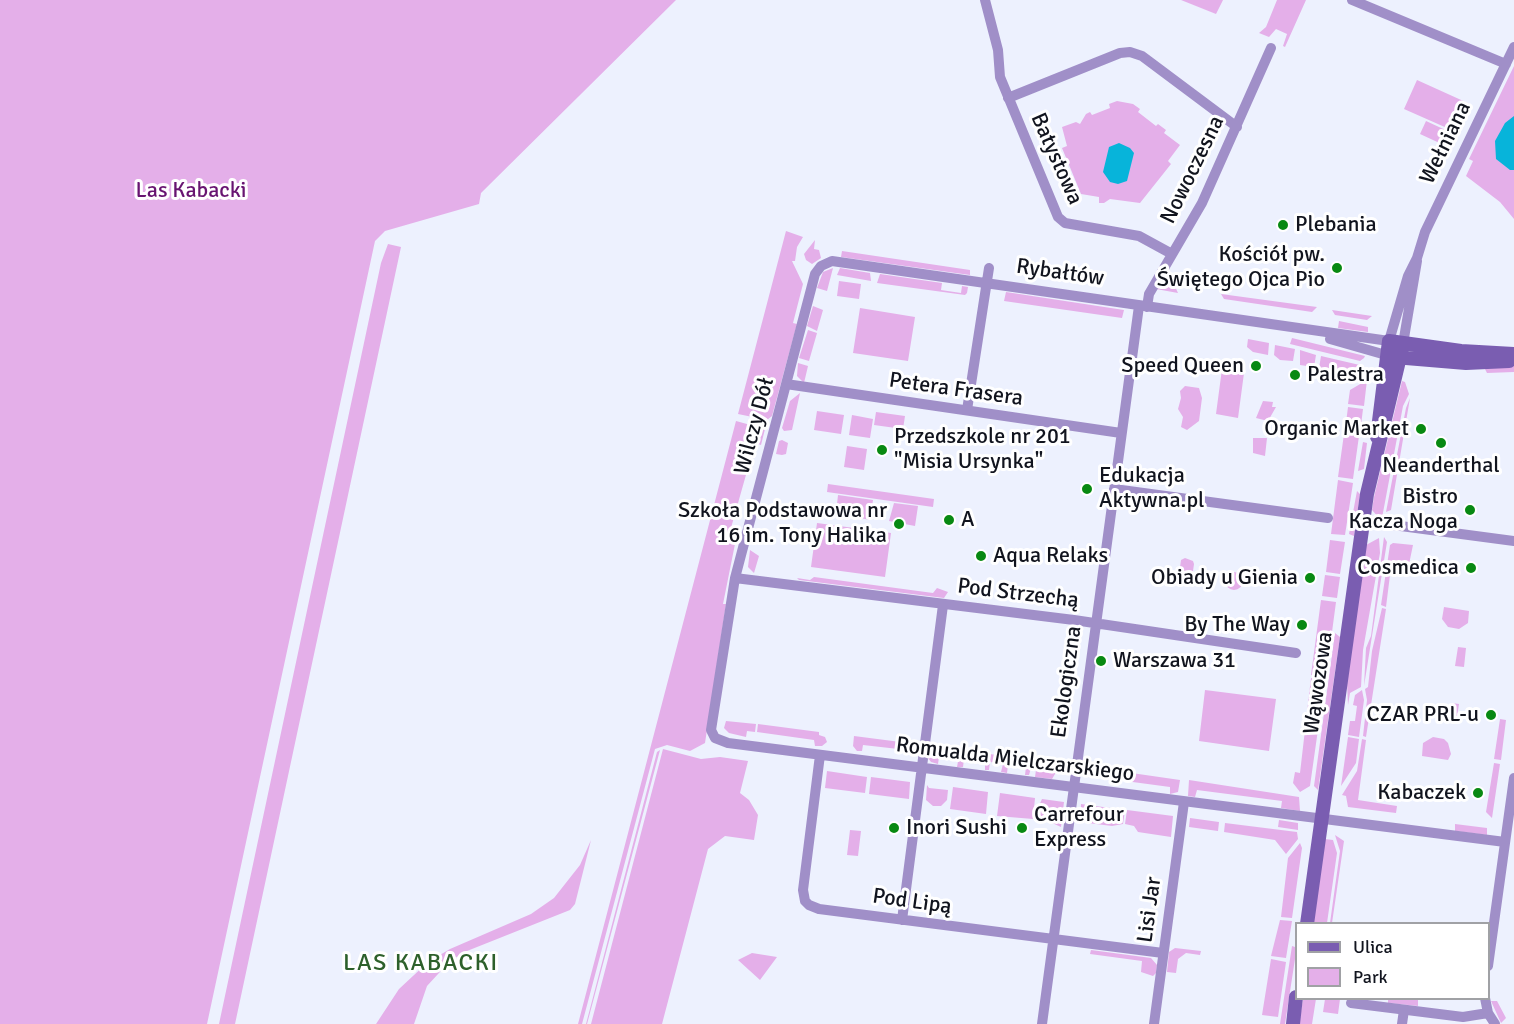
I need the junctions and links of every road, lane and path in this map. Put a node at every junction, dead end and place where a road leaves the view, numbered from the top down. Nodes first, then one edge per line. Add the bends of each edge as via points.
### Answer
1 (985, 0) edge
2 (1352, 0) edge
3 (1514, 47) edge
4 (1271, 48) dead end
5 (1506, 64) junction
6 (1008, 98) junction
7 (1237, 127) junction
8 (1172, 254) junction
9 (1417, 258) junction
10 (989, 267) dead end
11 (815, 274) joint
12 (986, 284) junction
13 (1143, 307) junction
14 (1403, 344) junction
15 (1387, 348) junction
16 (1514, 354) edge
17 (1400, 358) junction
18 (1514, 360) edge
19 (786, 384) junction
20 (968, 410) junction
21 (1121, 433) junction
22 (1378, 449) junction
23 (1114, 489) junction
24 (1328, 518) dead end
25 (1363, 521) junction
26 (1514, 541) edge
27 (735, 578) junction
28 (943, 604) junction
29 (1095, 623) junction
30 (1296, 653) dead end
31 (711, 730) joint
32 (820, 755) junction
33 (922, 768) junction
34 (1514, 778) edge
35 (1072, 788) junction
36 (1184, 802) junction
37 (1322, 820) junction
38 (1505, 842) junction
39 (902, 920) junction
40 (1307, 922) edge
41 (1053, 940) junction
42 (1490, 951) edge
43 (1163, 953) junction
44 (1296, 1000) edge
45 (1485, 1000) edge
46 (1351, 1003) dead end
47 (1404, 1010) junction
48 (1488, 1013) junction
49 (1042, 1024) edge
50 (1154, 1024) edge
51 (1293, 1024) edge
52 (1402, 1024) edge
53 (1495, 1024) edge

1 - 6 street, Batystowa
2 - 5 street
3 - 5 street, Wełniana
4 - 7 street, Nowoczesna
5 - 9 street, Wełniana via 1433,213
6 - 7 street via 1130,52 1142,56
6 - 8 street, Batystowa via 1060,220 1139,236
7 - 8 street, Nowoczesna via 1203,203
8 - 13 street, Nowoczesna
9 - 14 street, Wełniana
9 - 15 street, Wełniana
10 - 12 street
11 - 12 street, Rybałtów via 832,261
11 - 19 street, Wilczy Dół
12 - 13 street, Rybałtów
12 - 20 street
13 - 15 street, Rybałtów via 1304,331
13 - 21 street, Ekologiczna
14 - 15 street
14 - 16 street
14 - 17 street, Wąwozowa
15 - 17 street, Rybałtów
15 - 22 street, Wąwozowa via 1377,415
17 - 18 street, Rybałtów via 1466,363
17 - 22 street, Wąwozowa
19 - 20 street, Petera Frasera
19 - 27 street, Wilczy Dół
20 - 21 street, Petera Frasera
21 - 23 street, Ekologiczna
22 - 25 street, Wąwozowa
23 - 24 street
23 - 29 street, Ekologiczna
25 - 26 street
25 - 37 street, Wąwozowa
27 - 28 street, Pod Strzechą
27 - 31 street, Wilczy Dół
28 - 29 street, Pod Strzechą
28 - 33 street
29 - 30 street, Pod Strzechą
29 - 35 street, Ekologiczna
31 - 32 street, Romualda Mielczarskiego via 720,742
32 - 33 street, Romualda Mielczarskiego
32 - 39 street, Pod Lipą via 803,890 805,901 814,908
33 - 35 street, Romualda Mielczarskiego
33 - 39 street
34 - 38 street
35 - 36 street, Romualda Mielczarskiego
35 - 41 street, Ekologiczna
36 - 37 street, Romualda Mielczarskiego
36 - 43 street, Lisi Jar
37 - 38 street, Romualda Mielczarskiego
37 - 40 street, Wąwozowa
38 - 42 street
39 - 41 street, Pod Lipą
41 - 43 street, Pod Lipą
41 - 49 street, Ekologiczna
43 - 50 street, Lisi Jar
44 - 51 street
45 - 48 street
46 - 47 street
47 - 48 street via 1469,1017
47 - 52 street
48 - 53 street

